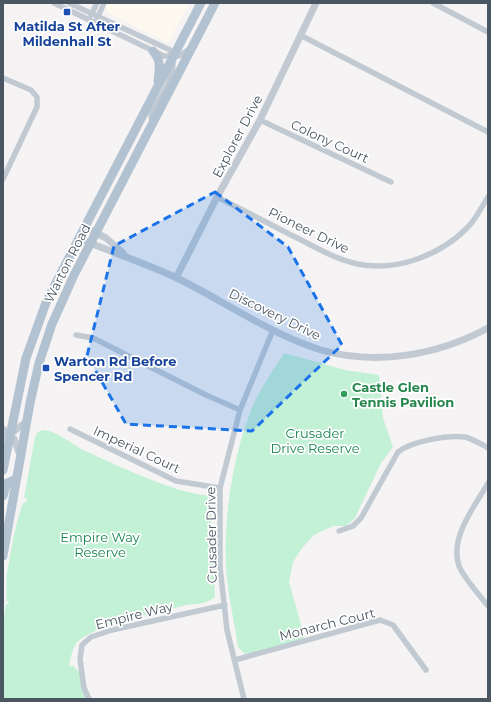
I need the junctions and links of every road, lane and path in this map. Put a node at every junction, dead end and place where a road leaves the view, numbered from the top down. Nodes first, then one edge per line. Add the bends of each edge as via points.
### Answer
1 (54, 3) edge
2 (69, 3) edge
3 (97, 3) edge
4 (104, 3) edge
5 (200, 3) edge
6 (215, 3) edge
7 (316, 3) edge
8 (433, 3) edge
9 (94, 18) junction
10 (488, 32) edge
11 (300, 35) junction
12 (195, 43) junction
13 (153, 51) junction
14 (173, 57) junction
15 (3, 78) edge
16 (158, 87) junction
17 (260, 120) junction
18 (152, 126) junction
19 (488, 132) edge
20 (3, 179) edge
21 (391, 182) dead end
22 (218, 197) junction
23 (488, 197) edge
24 (84, 227) junction
25 (97, 233) junction
26 (78, 238) junction
27 (92, 244) junction
28 (127, 257) junction
29 (176, 278) junction
30 (488, 328) edge
31 (273, 330) junction
32 (76, 335) dead end
33 (240, 410) junction
34 (26, 422) junction
35 (70, 429) dead end
36 (5, 433) edge
37 (488, 448) edge
38 (20, 456) junction
39 (3, 470) edge
40 (16, 479) junction
41 (488, 483) edge
42 (220, 488) junction
43 (3, 496) edge
44 (339, 531) dead end
45 (5, 533) edge
46 (3, 556) edge
47 (225, 605) junction
48 (488, 606) edge
49 (235, 660) junction
50 (426, 670) dead end
51 (89, 699) edge
52 (244, 699) edge

1 - 9 street
2 - 9 street
3 - 9 street
4 - 9 street
5 - 14 main road, Warton Road
6 - 12 main road, Warton Road
7 - 11 street, Explorer Drive
8 - 10 street
9 - 13 street
9 - 14 street via 170,50
11 - 17 street, Explorer Drive
11 - 19 street
12 - 14 street via 186,53
12 - 18 main road, Warton Road
13 - 14 street
13 - 16 main road via 160,62
14 - 16 main road, Warton Road
14 - 18 street via 174,69 151,115
15 - 20 street via 31,90 37,97 37,107
16 - 24 main road, Warton Road
17 - 21 street, Colony Court
17 - 22 street, Explorer Drive
18 - 25 main road, Warton Road
22 - 23 street, Pioneer Drive via 330,254 359,264 378,265 400,264 441,249 469,226
22 - 29 street, Explorer Drive
24 - 25 street, Discovery Drive
24 - 26 main road, Warton Road
25 - 27 main road, Warton Road
25 - 28 street, Discovery Drive
26 - 27 street, Discovery Drive
26 - 36 main road, Warton Road via 38,322
27 - 28 street, Discovery Drive
27 - 34 main road, Warton Road via 74,275 52,324 39,363
28 - 29 street, Discovery Drive
29 - 31 street, Discovery Drive
30 - 31 street, Discovery Drive via 468,339 431,352 390,357 358,357 321,350
31 - 33 street, Crusader Drive
32 - 33 street via 93,338 206,396
33 - 42 street, Crusader Drive
34 - 36 street
34 - 38 main road, Warton Road
35 - 42 street, Imperial Court via 176,481
36 - 38 street via 18,446
36 - 39 main road, Warton Road
37 - 44 street via 465,437 431,440 404,447 398,452 361,518 353,526
38 - 40 main road, Warton Road
40 - 43 main road via 8,483
40 - 45 main road, Warton Road
41 - 48 street via 459,537 457,555 463,573
42 - 47 street, Crusader Drive via 220,567
45 - 46 main road, Warton Road
47 - 49 street, Crusader Drive via 227,630
47 - 51 street, Empire Way via 91,637 82,645 80,659 84,688
49 - 50 street, Monarch Court via 380,620 393,625
49 - 52 street, Crusader Drive

